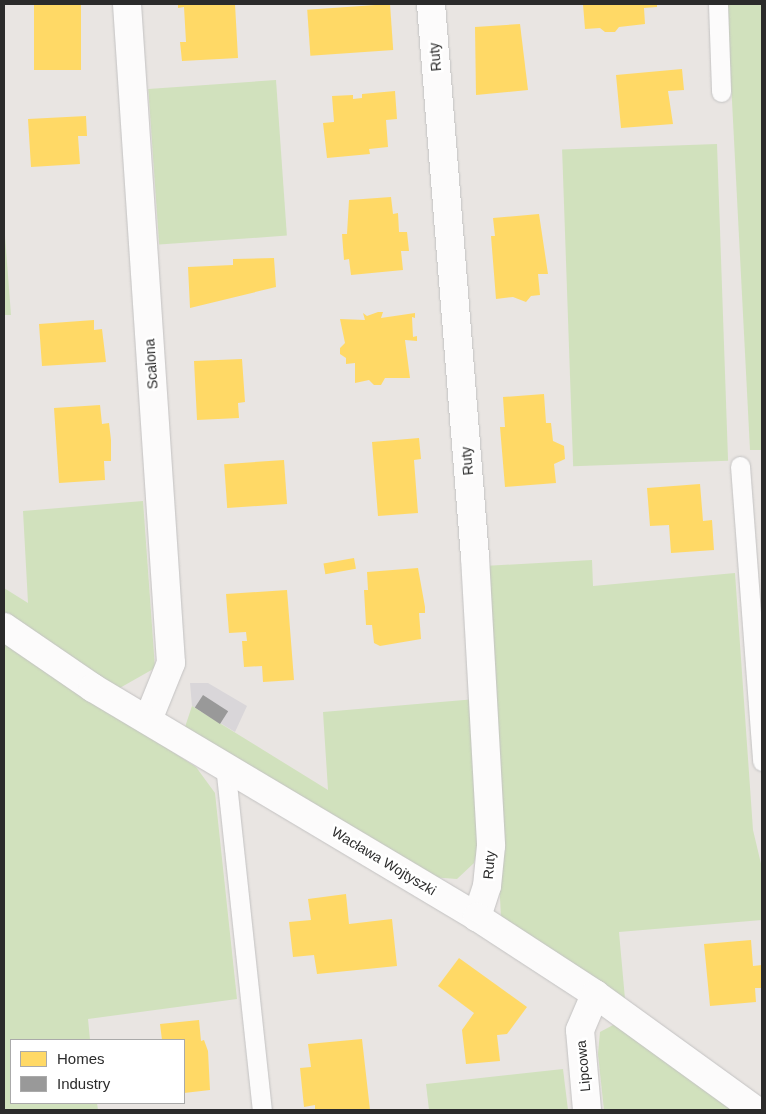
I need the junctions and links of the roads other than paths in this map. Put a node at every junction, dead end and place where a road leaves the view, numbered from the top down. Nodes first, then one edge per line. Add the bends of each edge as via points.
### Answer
1 (127, 4) edge
2 (431, 4) edge
3 (718, 4) edge
4 (721, 92) dead end
5 (740, 466) dead end
6 (4, 627) edge
7 (148, 720) junction
8 (762, 761) edge
9 (225, 765) junction
10 (477, 917) junction
11 (594, 994) junction
12 (262, 1110) edge
13 (587, 1110) edge
14 (755, 1110) edge

1 - 7 street, Scalona via 171,663
2 - 10 street, Ruty via 475,557 491,846 487,886
3 - 4 lane
5 - 8 lane
6 - 7 street, Wacława Wojtyszki via 93,688
7 - 9 street, Wacława Wojtyszki
9 - 10 street, Wacława Wojtyszki
9 - 12 lane
10 - 11 street, Wacława Wojtyszki
11 - 13 street, Lipcowa via 580,1030
11 - 14 street, Wacława Wojtyszki

